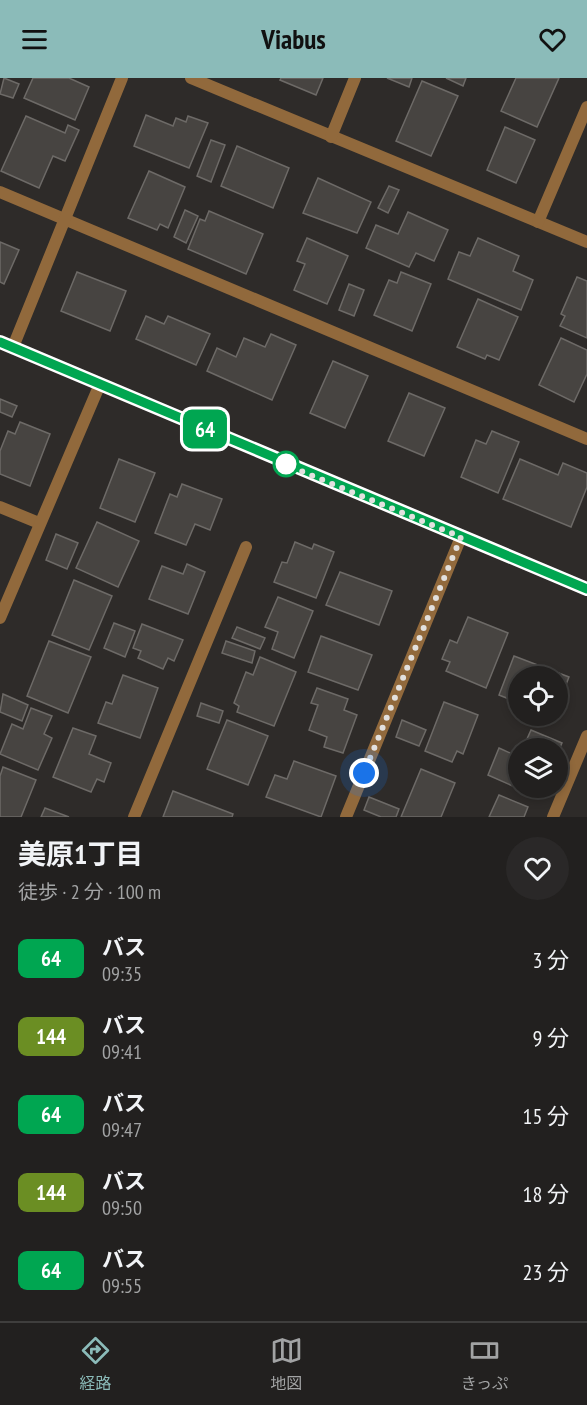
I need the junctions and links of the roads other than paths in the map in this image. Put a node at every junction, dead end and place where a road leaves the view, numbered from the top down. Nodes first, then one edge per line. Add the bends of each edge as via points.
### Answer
1 (122, 78) edge
2 (191, 78) edge
3 (356, 78) edge
4 (587, 106) edge
5 (330, 137) junction
6 (0, 192) edge
7 (63, 220) junction
8 (538, 222) junction
9 (587, 242) edge
10 (0, 342) edge
11 (13, 347) junction
12 (100, 384) junction
13 (587, 439) edge
14 (0, 507) edge
15 (39, 523) junction
16 (461, 537) junction
17 (246, 547) dead end
18 (587, 589) edge
19 (0, 618) edge
20 (587, 736) edge
21 (134, 817) edge
22 (346, 817) edge
23 (553, 817) edge

1 - 7 street
2 - 5 street
3 - 5 street
4 - 8 street
5 - 8 street
6 - 7 street
7 - 11 street
7 - 13 street
8 - 9 street
10 - 11 street
11 - 12 street
12 - 15 street
12 - 16 street
14 - 15 street
15 - 19 street
16 - 18 street
16 - 22 street
17 - 21 street
20 - 23 street

